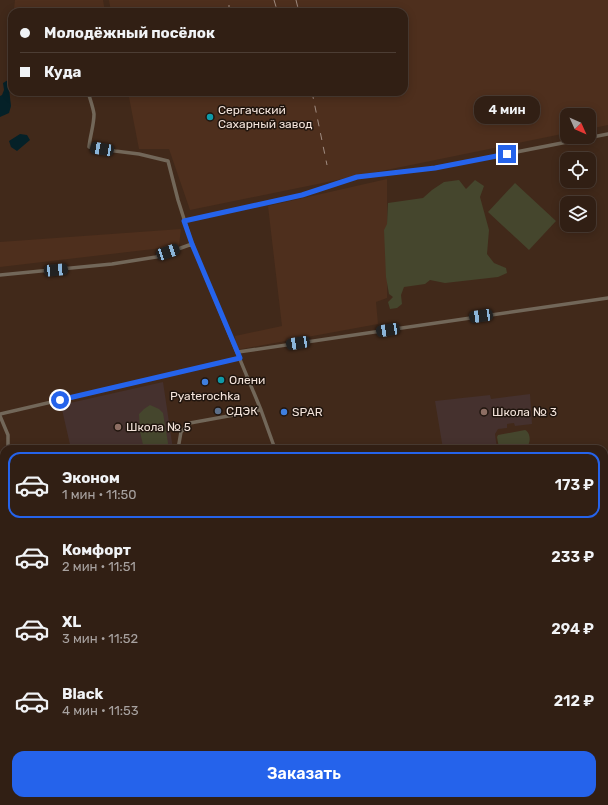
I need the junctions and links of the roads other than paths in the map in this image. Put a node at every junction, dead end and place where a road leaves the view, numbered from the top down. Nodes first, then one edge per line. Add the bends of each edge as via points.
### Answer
1 (89, 96) edge
2 (608, 134) edge
3 (184, 221) junction
4 (192, 244) junction
5 (0, 275) edge
6 (608, 298) edge
7 (238, 352) junction
8 (240, 358) junction
9 (261, 410) junction
10 (0, 415) edge
11 (8, 445) edge
12 (179, 445) edge
13 (274, 445) edge

1 - 3 street via 94,113 89,147 139,154 168,162
2 - 3 street via 435,168 357,177 302,195
3 - 4 street
4 - 5 street via 156,256 112,264
4 - 7 street
6 - 7 street
7 - 8 street
8 - 9 street
8 - 10 street
9 - 12 street via 190,423 181,432
9 - 13 street
10 - 11 street via 8,436

